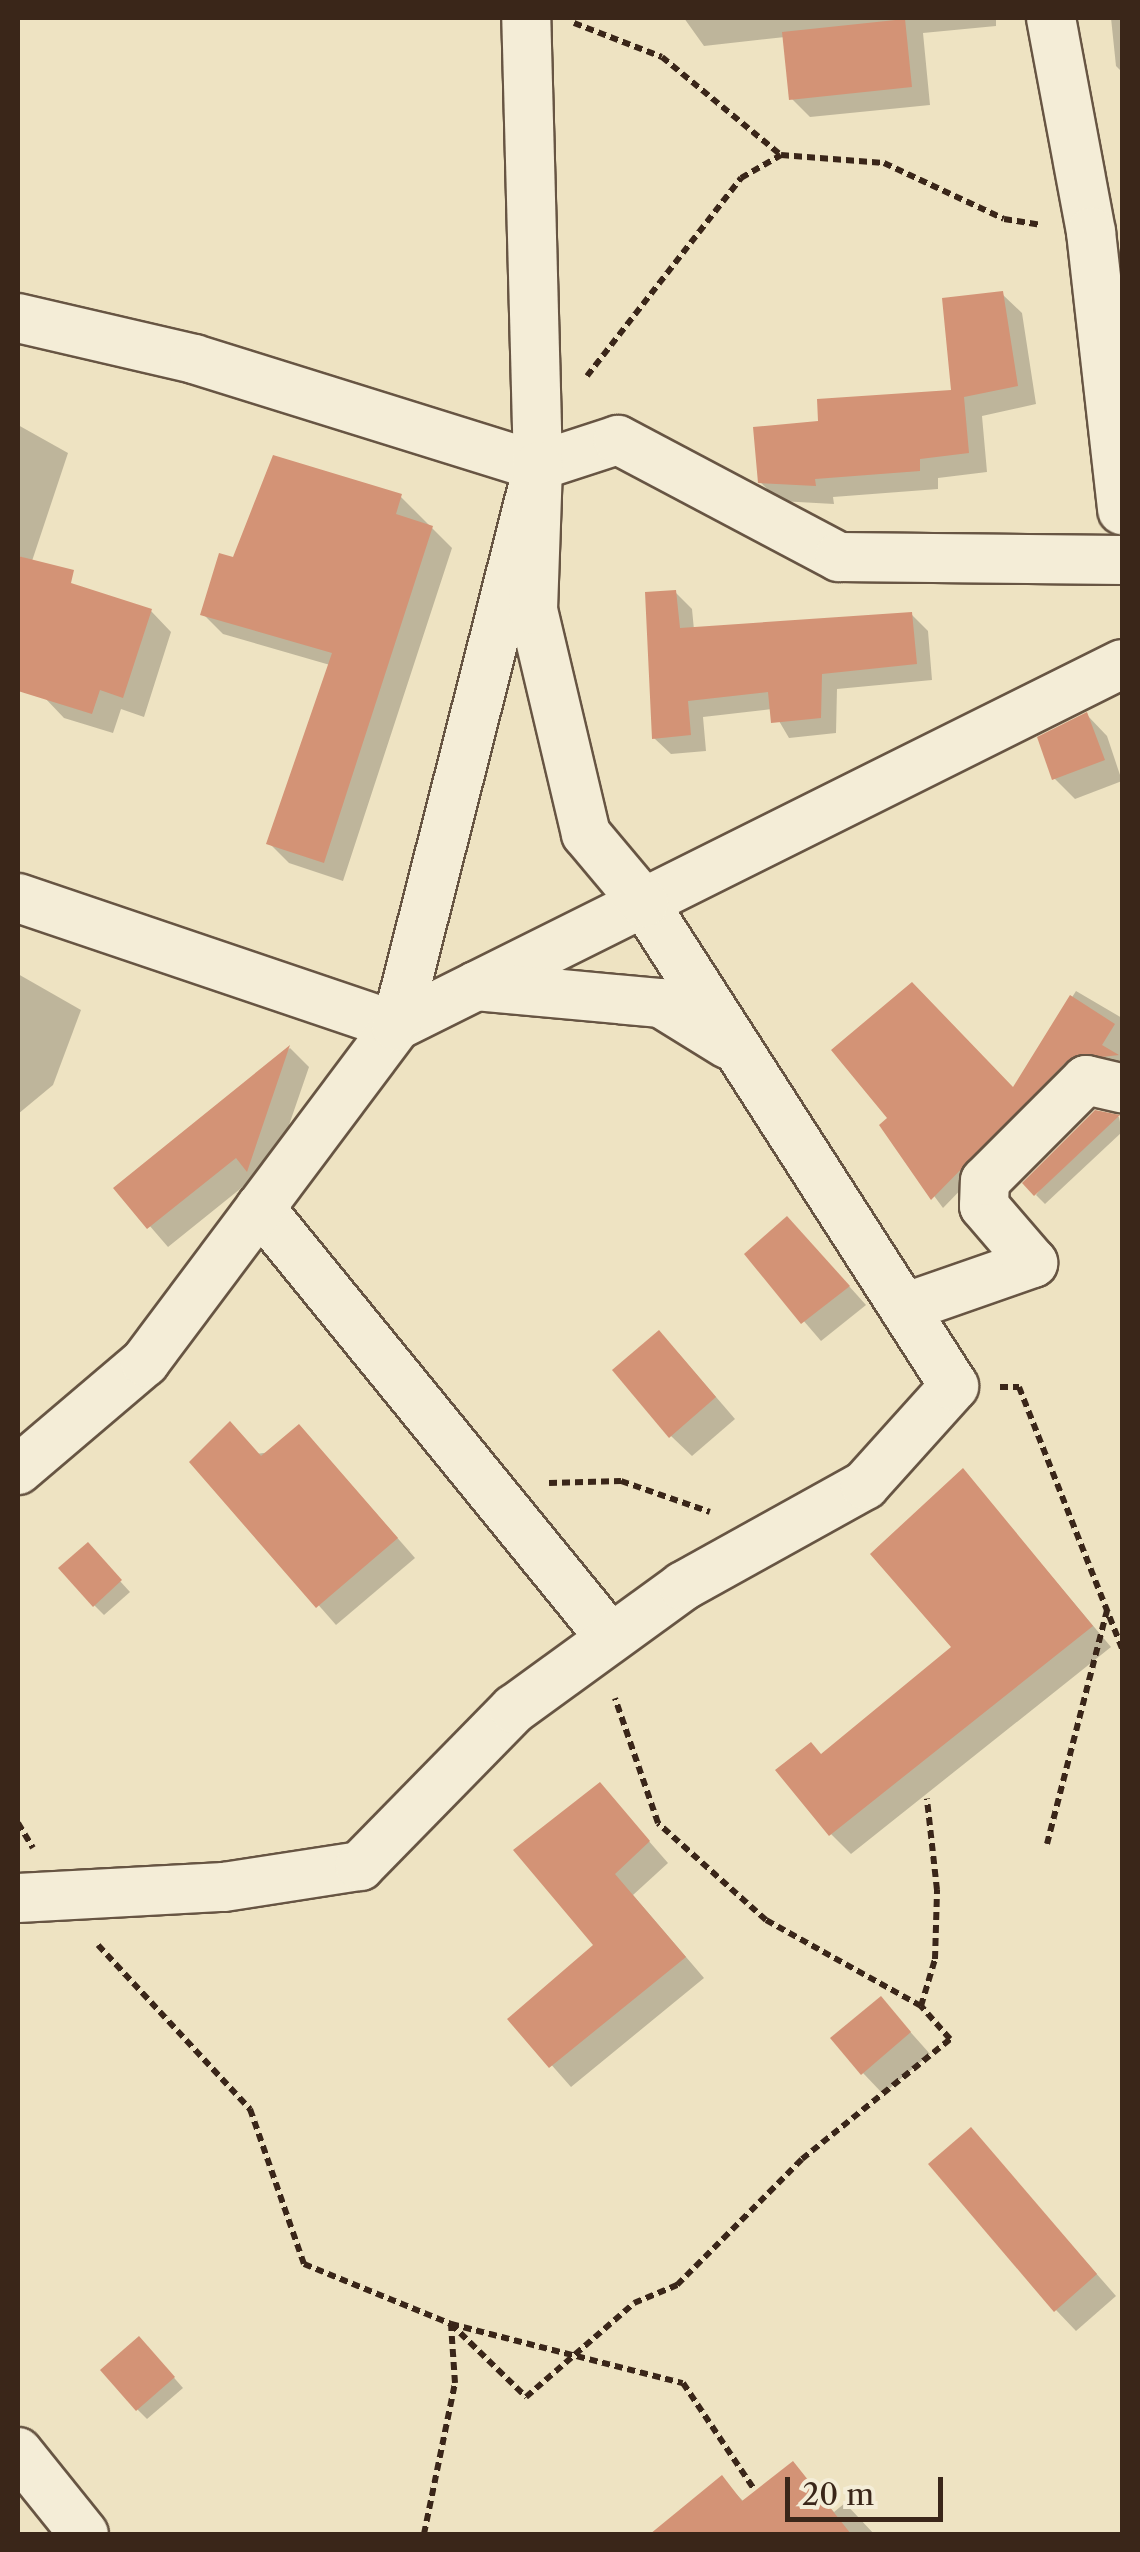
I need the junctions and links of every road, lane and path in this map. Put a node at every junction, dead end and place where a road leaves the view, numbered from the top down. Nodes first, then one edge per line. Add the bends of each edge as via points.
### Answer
1 (526, 18) edge
2 (560, 18) edge
3 (1050, 18) edge
4 (780, 155) junction
5 (1091, 232) junction
6 (18, 318) edge
7 (584, 381) dead end
8 (538, 466) junction
9 (1122, 510) edge
10 (1122, 560) edge
11 (1122, 664) edge
12 (18, 898) edge
13 (644, 902) junction
14 (476, 986) junction
15 (396, 1026) junction
16 (739, 1052) junction
17 (1122, 1088) edge
18 (260, 1208) junction
19 (904, 1308) junction
20 (954, 1386) junction
21 (18, 1470) edge
22 (513, 1515) junction
23 (771, 1538) junction
24 (1108, 1606) junction
25 (620, 1633) junction
26 (1122, 1648) edge
27 (927, 1799) dead end
28 (18, 1823) edge
29 (1047, 1844) dead end
30 (18, 1898) edge
31 (64, 1899) junction
32 (921, 2006) junction
33 (450, 2324) junction
34 (577, 2352) junction
35 (18, 2452) edge
36 (754, 2489) dead end
37 (84, 2534) edge
38 (424, 2534) edge

1 - 8 street
2 - 4 path via 662,57
3 - 5 street
4 - 5 path via 884,163 1004,219
4 - 7 path via 741,178
5 - 9 street
6 - 8 street via 194,359
8 - 10 street via 618,440 839,557
8 - 13 street via 533,610 586,834
8 - 15 street
11 - 13 street
12 - 15 street
13 - 14 street
13 - 16 street
14 - 15 street
14 - 16 street via 661,1002
15 - 18 street
16 - 19 street
17 - 19 street via 1086,1080 986,1181 984,1206 1033,1264
18 - 21 street via 144,1362
18 - 22 street
19 - 20 street
20 - 23 street via 865,1484
20 - 24 path via 1018,1388
22 - 23 path via 552,1481 620,1481
22 - 25 street
23 - 25 street via 683,1586
24 - 26 path
24 - 29 path
25 - 31 street via 514,1709 360,1866
25 - 32 path via 614,1692 658,1823 766,1920
27 - 32 path via 935,1960
28 - 31 path
30 - 31 street
31 - 33 path via 250,2108 273,2196 304,2264
32 - 34 path via 950,2038 802,2159 677,2285 634,2303
33 - 34 path
33 - 34 path via 526,2396
33 - 38 path via 455,2383
34 - 36 path via 684,2383
35 - 37 street

